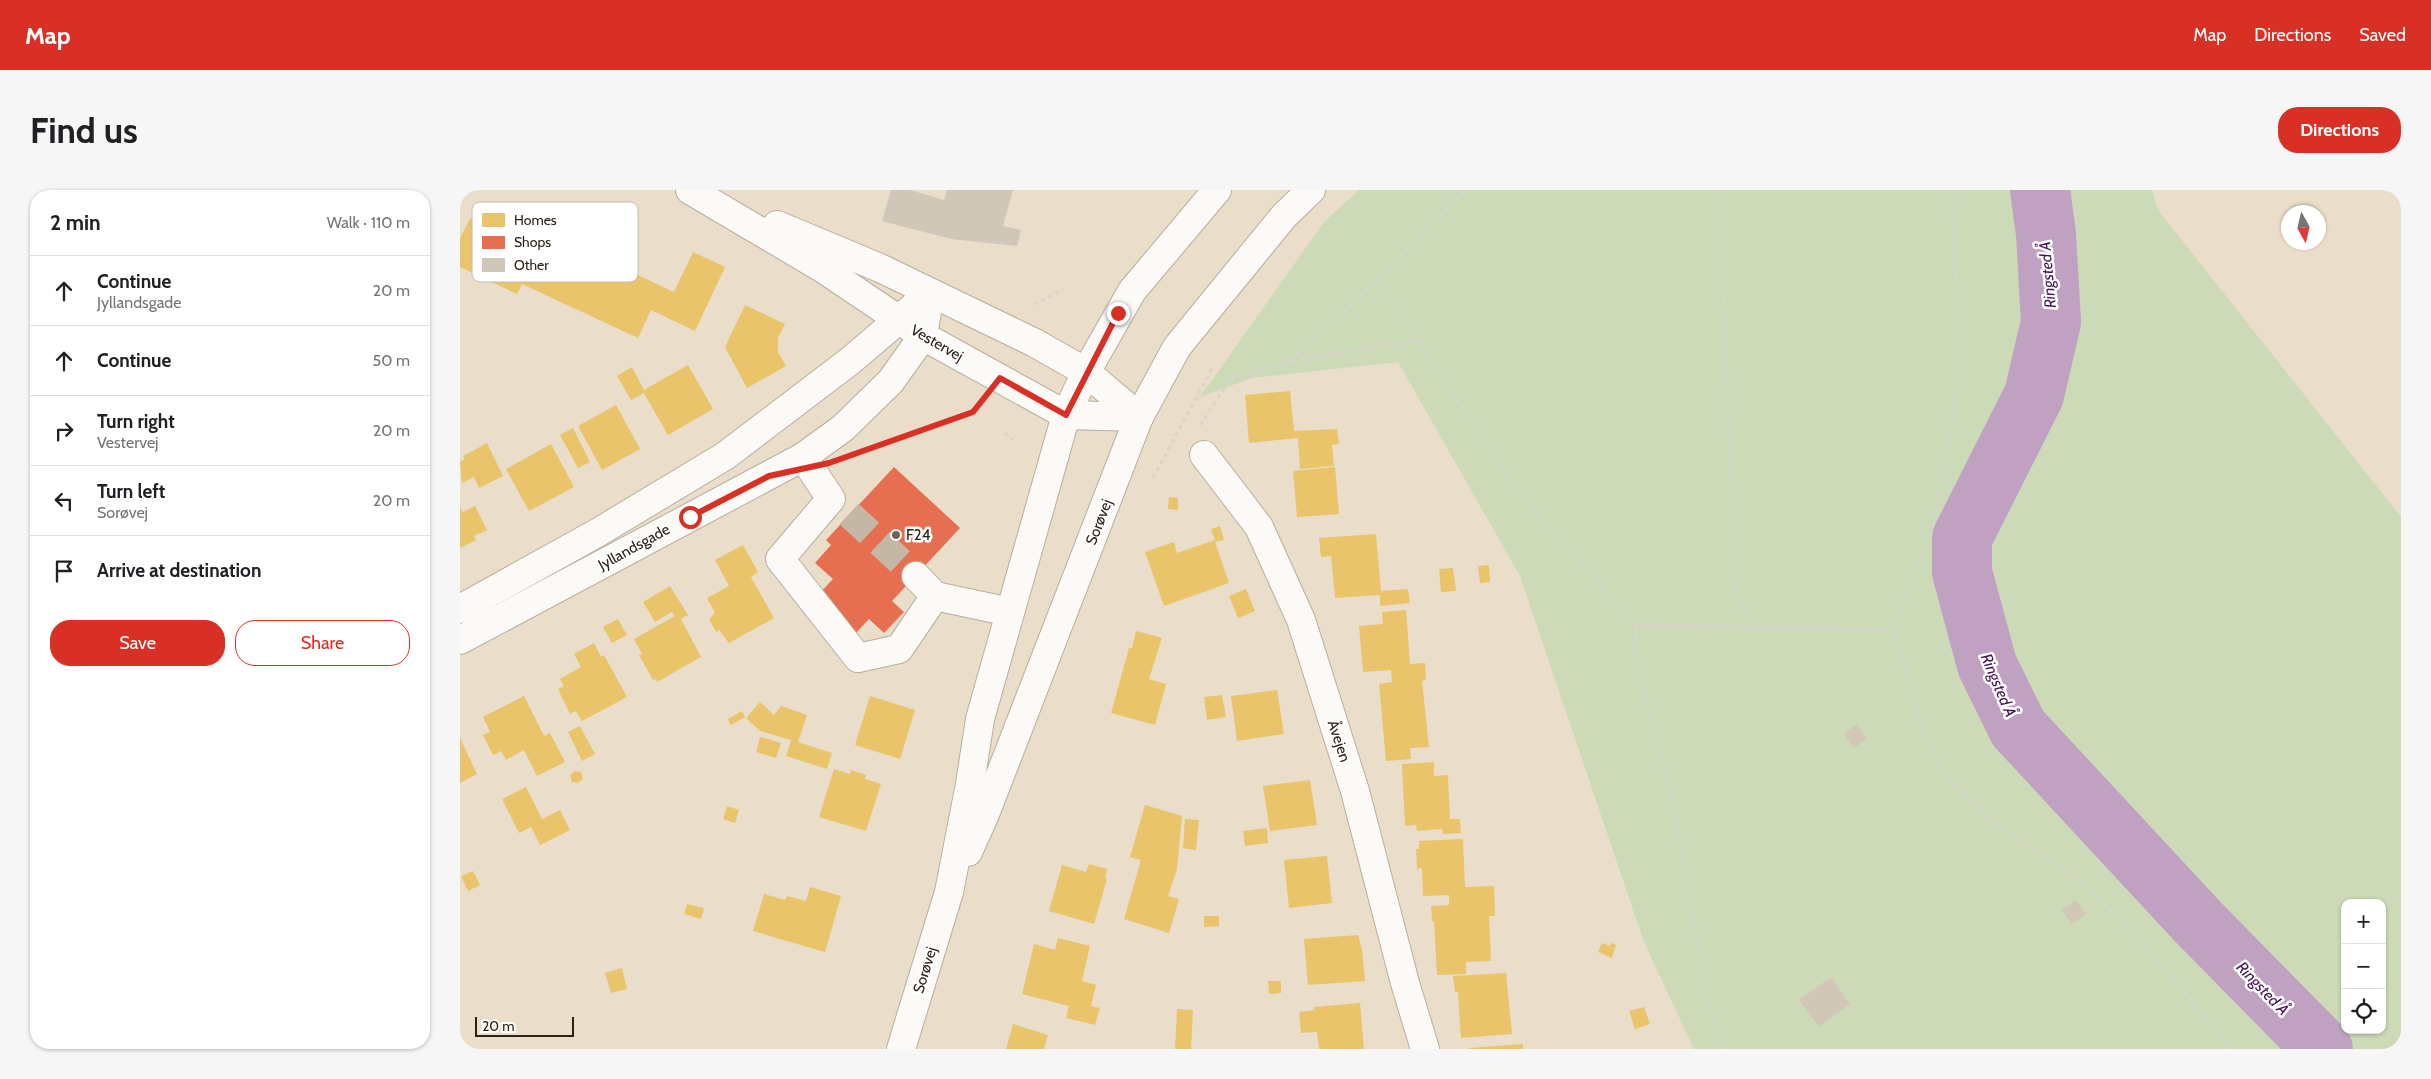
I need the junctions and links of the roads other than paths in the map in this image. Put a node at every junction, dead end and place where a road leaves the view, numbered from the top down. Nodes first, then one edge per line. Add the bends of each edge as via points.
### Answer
1 (1217, 190) edge
2 (1310, 190) edge
3 (700, 196) edge
4 (930, 293) junction
5 (898, 320) junction
6 (923, 336) junction
7 (1086, 372) junction
8 (1066, 415) junction
9 (1139, 417) junction
10 (1204, 455) dead end
11 (803, 457) junction
12 (916, 576) tunnel mouth
13 (936, 596) junction
14 (460, 609) edge
15 (1010, 612) junction
16 (460, 640) edge
17 (949, 892) junction
18 (901, 1049) edge
19 (1426, 1049) edge

1 - 7 street, Sorøvej via 1132,291
2 - 9 street, Sorøvej via 1284,216 1177,348
3 - 4 street via 857,258
3 - 5 street, Vestervej via 838,278
4 - 5 street, Jyllandsgade
4 - 6 street, Jyllandsgade
4 - 7 street via 1035,343
5 - 6 street, Vestervej
5 - 14 street, Jyllandsgade via 850,361 725,456 597,533
6 - 8 street, Vestervej
6 - 11 street, Jyllandsgade via 891,381 843,428
7 - 8 street, Sorøvej
7 - 9 street
8 - 9 street, Vestervej
8 - 15 street, Sorøvej
9 - 17 street, Sorøvej via 985,814
10 - 19 street, Åvejen via 1259,527 1301,620 1355,791 1405,983
11 - 13 street via 840,507 780,559 858,658 899,649
11 - 16 street, Jyllandsgade
12 - 13 street
13 - 15 street
15 - 17 street, Sorøvej via 980,719
17 - 18 street, Sorøvej

